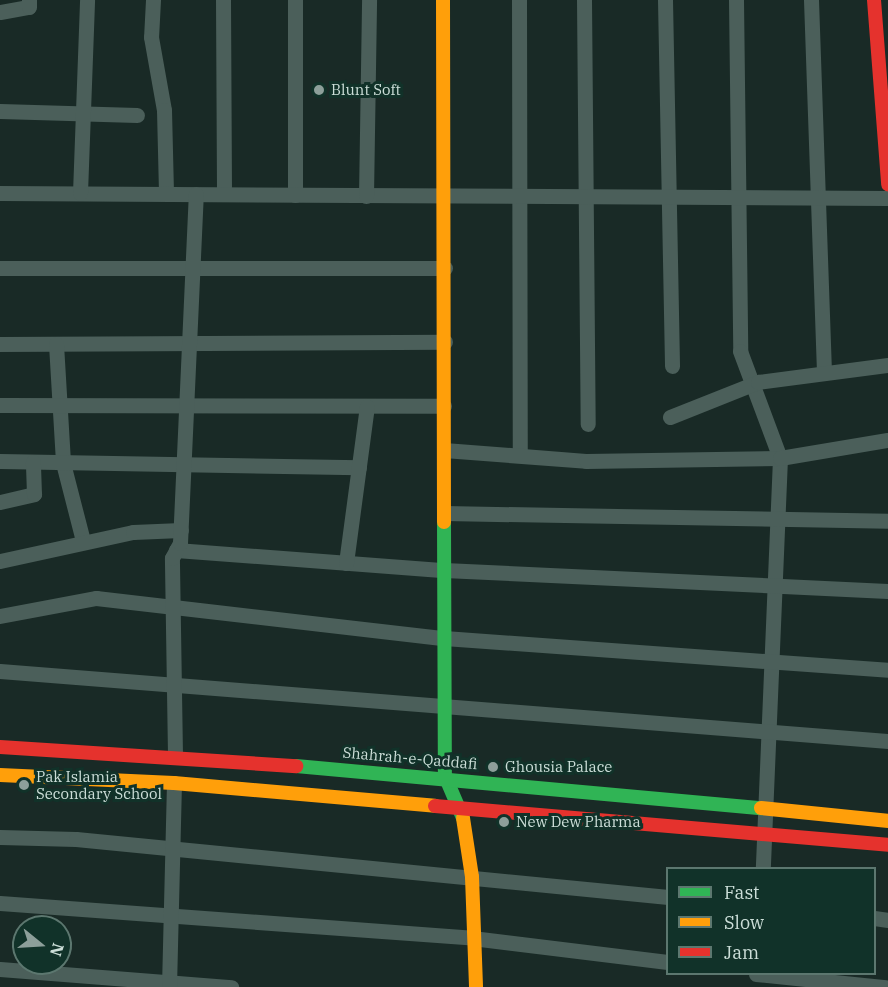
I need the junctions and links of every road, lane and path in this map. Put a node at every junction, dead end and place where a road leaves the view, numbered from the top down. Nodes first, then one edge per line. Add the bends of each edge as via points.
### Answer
1 (28, 0) edge
2 (87, 0) edge
3 (153, 0) edge
4 (223, 0) edge
5 (295, 0) edge
6 (369, 0) edge
7 (443, 0) edge
8 (519, 0) edge
9 (584, 0) edge
10 (665, 0) edge
11 (736, 0) edge
12 (811, 0) edge
13 (874, 0) edge
14 (0, 12) edge
15 (0, 111) edge
16 (83, 114) junction
17 (137, 115) dead end
18 (888, 184) edge
19 (0, 193) edge
20 (81, 193) junction
21 (166, 193) junction
22 (196, 194) junction
23 (224, 194) junction
24 (295, 195) junction
25 (366, 196) junction
26 (445, 197) junction
27 (519, 198) junction
28 (586, 198) junction
29 (669, 198) junction
30 (738, 198) junction
31 (818, 198) junction
32 (888, 198) edge
33 (193, 265) junction
34 (0, 268) edge
35 (445, 268) junction
36 (445, 342) junction
37 (189, 343) junction
38 (0, 344) edge
39 (56, 344) junction
40 (888, 365) edge
41 (672, 366) dead end
42 (824, 373) junction
43 (750, 385) junction
44 (187, 404) junction
45 (0, 405) edge
46 (60, 405) junction
47 (367, 406) junction
48 (444, 406) junction
49 (670, 417) dead end
50 (588, 424) dead end
51 (888, 440) edge
52 (444, 450) junction
53 (520, 454) junction
54 (780, 458) junction
55 (0, 461) edge
56 (33, 462) junction
57 (63, 463) junction
58 (184, 465) junction
59 (359, 467) junction
60 (0, 502) edge
61 (444, 513) junction
62 (778, 519) junction
63 (888, 521) edge
64 (181, 530) junction
65 (84, 541) junction
66 (176, 550) junction
67 (0, 561) edge
68 (346, 563) junction
69 (444, 570) junction
70 (775, 586) junction
71 (888, 591) edge
72 (173, 607) junction
73 (0, 616) edge
74 (444, 638) junction
75 (772, 660) junction
76 (888, 670) edge
77 (0, 671) edge
78 (174, 684) junction
79 (444, 704) junction
80 (770, 731) junction
81 (888, 741) edge
82 (0, 747) edge
83 (175, 755) junction
84 (0, 775) edge
85 (445, 776) junction
86 (174, 783) junction
87 (462, 808) junction
88 (767, 809) junction
89 (888, 821) edge
90 (765, 834) junction
91 (0, 837) edge
92 (888, 845) edge
93 (173, 848) junction
94 (763, 867) edge
95 (472, 876) junction
96 (666, 897) edge
97 (0, 903) edge
98 (170, 913) junction
99 (472, 938) junction
100 (666, 962) edge
101 (0, 969) edge
102 (769, 975) edge
103 (169, 983) edge
104 (231, 987) edge
105 (476, 987) edge
106 (885, 987) edge

1 - 14 street via 29,7
2 - 16 street
3 - 21 street via 151,37 164,110
4 - 23 street
5 - 24 street
6 - 25 street
7 - 26 main road
8 - 27 street
9 - 28 street
10 - 29 street
11 - 30 street
12 - 31 street
13 - 18 main road
15 - 16 street
16 - 17 street
16 - 20 street
19 - 20 street
20 - 21 street
21 - 22 street
22 - 23 street
22 - 33 street
23 - 24 street
24 - 25 street
25 - 26 street
26 - 27 street
26 - 35 main road
27 - 28 street
27 - 53 street
28 - 29 street
28 - 50 street
29 - 30 street
29 - 41 street
30 - 31 street
30 - 43 street via 740,351
31 - 32 street
31 - 42 street
33 - 34 street
33 - 35 street via 242,270
33 - 37 street
35 - 36 main road
36 - 37 street
36 - 48 main road
37 - 39 street
37 - 44 street
38 - 39 street
39 - 46 street
40 - 42 street
42 - 43 street
43 - 49 street
43 - 54 street
44 - 46 street
44 - 47 street
44 - 58 street
45 - 46 street
46 - 57 street
47 - 48 street
47 - 59 street
48 - 52 main road
51 - 54 street
52 - 53 street
52 - 61 main road
53 - 54 street via 586,461
54 - 62 street
55 - 56 street
56 - 57 street
56 - 60 street via 34,494
57 - 58 street
57 - 65 street
58 - 59 street
58 - 64 street
59 - 68 street
61 - 62 street
61 - 69 main road
62 - 63 street
62 - 70 street
64 - 65 street
64 - 66 street
65 - 67 street
66 - 68 street
66 - 72 street
68 - 69 street
69 - 70 street
69 - 74 main road
70 - 71 street
70 - 75 street
72 - 73 street via 96,598
72 - 74 street
72 - 78 street
74 - 75 street
74 - 79 main road
75 - 76 street
75 - 80 street
77 - 78 street
78 - 79 street
78 - 83 street
79 - 80 street
79 - 85 main road
80 - 81 street
80 - 88 street
82 - 83 main road, Shahrah-e-Qaddafi
83 - 85 main road, Shahrah-e-Qaddafi
84 - 86 main road
85 - 87 main road
85 - 88 main road, Shahrah-e-Qaddafi
86 - 87 main road
86 - 93 street
87 - 90 main road
87 - 95 main road
88 - 89 main road, Shahrah-e-Qaddafi
88 - 90 street
90 - 92 main road
90 - 94 street
91 - 93 street
93 - 95 street
93 - 98 street
95 - 96 street
95 - 99 main road
97 - 98 street
98 - 99 street
98 - 103 street
99 - 100 street
99 - 105 main road
101 - 103 street
102 - 106 street
103 - 104 street

